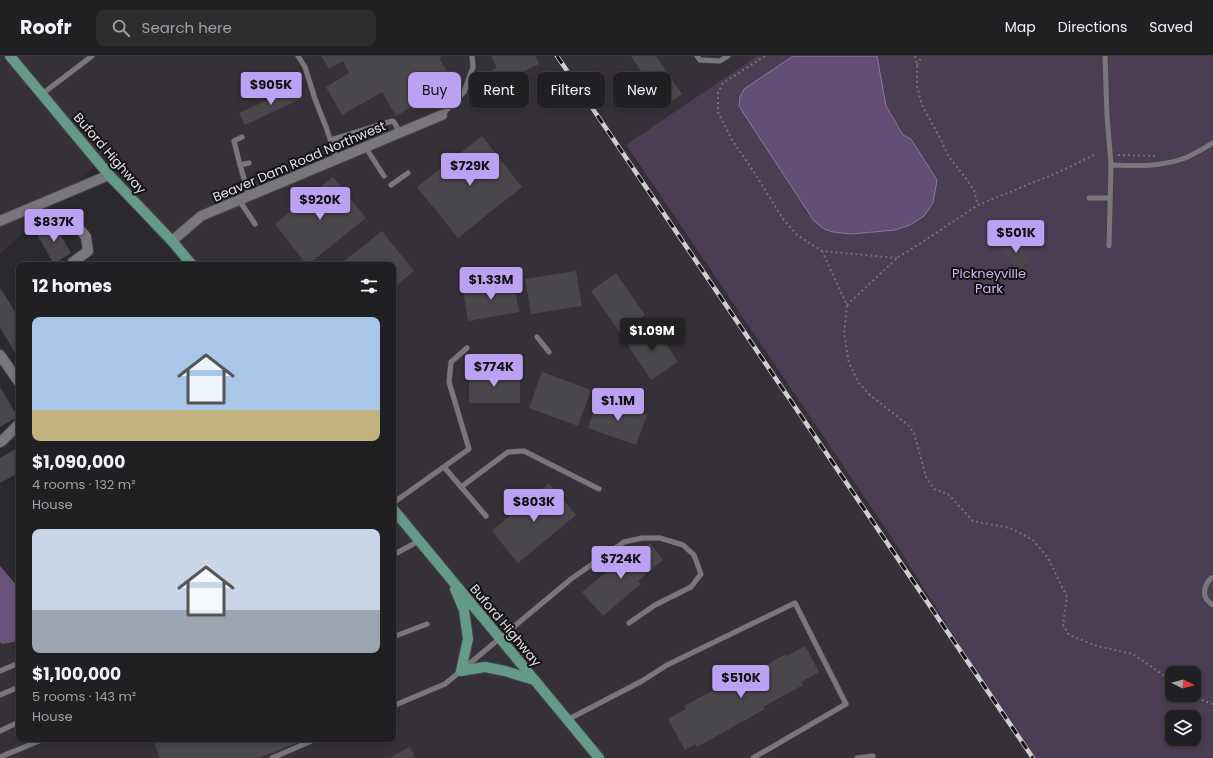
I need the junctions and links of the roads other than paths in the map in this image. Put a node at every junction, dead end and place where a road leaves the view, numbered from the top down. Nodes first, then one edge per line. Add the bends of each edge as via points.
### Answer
1 (10, 56) edge
2 (92, 56) edge
3 (298, 56) edge
4 (472, 56) edge
5 (698, 56) edge
6 (1105, 56) edge
7 (726, 57) edge
8 (42, 94) junction
9 (442, 115) joint
10 (400, 133) junction
11 (242, 138) dead end
12 (331, 140) junction
13 (1213, 143) edge
14 (366, 148) junction
15 (337, 160) junction
16 (249, 163) dead end
17 (240, 165) junction
18 (1111, 165) junction
19 (408, 172) dead end
20 (109, 175) junction
21 (384, 176) dead end
22 (391, 185) dead end
23 (249, 196) junction
24 (1089, 198) dead end
25 (1110, 198) junction
26 (239, 200) junction
27 (0, 221) edge
28 (255, 224) dead end
29 (77, 226) dead end
30 (172, 241) junction
31 (1109, 246) dead end
32 (72, 262) edge
33 (190, 262) edge
34 (537, 337) dead end
35 (467, 348) dead end
36 (549, 352) dead end
37 (0, 355) edge
38 (16, 378) edge
39 (16, 427) edge
40 (0, 442) edge
41 (444, 467) junction
42 (460, 486) junction
43 (599, 489) dead end
44 (396, 501) edge
45 (396, 513) edge
46 (486, 516) dead end
47 (419, 540) junction
48 (396, 553) edge
49 (449, 577) junction
50 (1213, 578) edge
51 (1213, 605) edge
52 (629, 623) dead end
53 (427, 624) dead end
54 (396, 636) edge
55 (500, 639) junction
56 (16, 664) edge
57 (0, 671) edge
58 (461, 671) junction
59 (534, 680) junction
60 (16, 688) edge
61 (0, 694) edge
62 (396, 705) edge
63 (567, 720) junction
64 (16, 723) edge
65 (0, 730) edge
66 (37, 742) edge
67 (309, 742) edge
68 (873, 756) dead end
69 (0, 757) edge
70 (272, 758) edge
71 (599, 758) edge
72 (753, 758) edge
73 (857, 758) edge

1 - 8 main road, Buford Highway
2 - 8 lane
3 - 12 lane via 305,67
4 - 9 lane via 473,67 464,92
5 - 7 lane via 700,60 720,61
6 - 18 lane
8 - 20 main road, Buford Highway
9 - 10 street, Beaver Dam Road Northwest
10 - 12 lane via 392,121
10 - 14 street, Beaver Dam Road Northwest
11 - 17 lane via 234,141
12 - 15 lane
13 - 18 lane via 1186,158 1168,163 1148,166
14 - 15 street, Beaver Dam Road Northwest
14 - 21 lane
15 - 23 street, Beaver Dam Road Northwest
16 - 17 lane
17 - 23 lane
18 - 25 lane
19 - 22 lane
20 - 27 street
20 - 30 main road, Buford Highway
23 - 26 street, Beaver Dam Road Northwest
24 - 25 lane
25 - 31 lane
26 - 28 lane
26 - 30 street, Beaver Dam Road Northwest via 201,216
29 - 32 street via 86,237 88,251
30 - 33 main road, Buford Highway
34 - 36 lane
35 - 41 lane via 451,362 449,382 469,449
37 - 38 street
39 - 40 street
41 - 42 lane
41 - 44 lane
42 - 43 lane via 508,452 524,451
42 - 46 lane
45 - 47 main road, Buford Highway
47 - 48 lane
47 - 49 main road, Buford Highway
49 - 55 main road, Buford Highway
49 - 58 main road via 464,610 468,639
50 - 51 lane via 1206,584 1204,594
52 - 55 lane via 655,605 691,587 701,574 694,555 683,545 660,538 624,542 571,579
53 - 54 lane
55 - 58 lane
55 - 59 main road, Buford Highway
56 - 57 lane
58 - 59 main road via 486,667
58 - 62 lane via 445,684
59 - 63 main road, Buford Highway
60 - 61 lane
63 - 71 main road, Buford Highway
63 - 72 lane via 667,665 795,603 846,704
64 - 65 lane
66 - 69 lane
67 - 70 lane
68 - 73 lane

